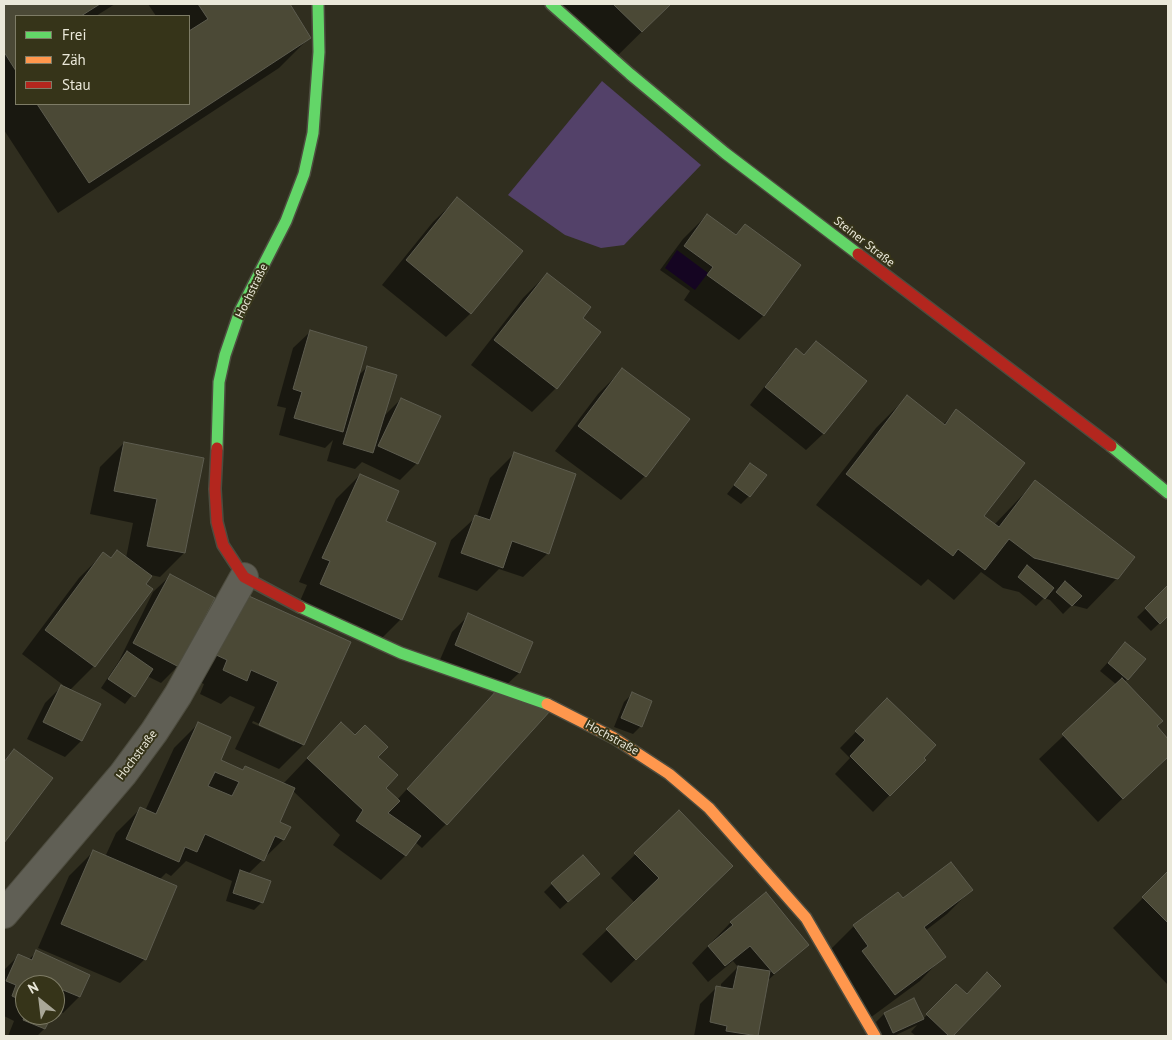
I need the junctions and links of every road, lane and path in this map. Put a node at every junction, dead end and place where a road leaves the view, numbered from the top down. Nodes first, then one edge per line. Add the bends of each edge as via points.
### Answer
1 (318, 4) edge
2 (551, 4) edge
3 (1168, 493) edge
4 (244, 577) junction
5 (4, 914) edge
6 (875, 1036) edge

1 - 4 street, Hochstraße via 314,133 304,174 286,221 240,311 219,382 217,522 223,545
2 - 3 street, Steiner Straße via 725,152 1138,466
4 - 5 street, Hochstraße via 154,732 123,774
4 - 6 street, Hochstraße via 302,608 401,653 542,701 648,758 709,808 806,918

